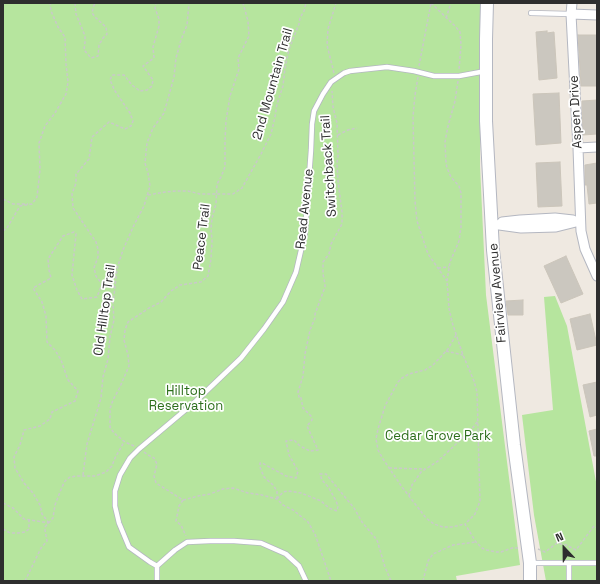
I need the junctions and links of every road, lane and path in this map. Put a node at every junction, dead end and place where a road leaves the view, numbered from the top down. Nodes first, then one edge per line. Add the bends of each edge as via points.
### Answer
1 (50, 3) edge
2 (75, 3) edge
3 (96, 3) edge
4 (156, 3) edge
5 (189, 3) edge
6 (243, 3) edge
7 (306, 3) edge
8 (336, 3) edge
9 (431, 3) edge
10 (451, 3) edge
11 (487, 3) edge
12 (572, 3) edge
13 (531, 13) dead end
14 (571, 14) junction
15 (597, 15) edge
16 (446, 18) junction
17 (419, 68) dead end
18 (486, 71) junction
19 (459, 72) dead end
20 (418, 76) dead end
21 (337, 78) junction
22 (458, 81) dead end
23 (331, 82) junction
24 (357, 128) dead end
25 (338, 135) junction
26 (597, 147) edge
27 (578, 148) junction
28 (216, 194) junction
29 (148, 196) junction
30 (3, 199) edge
31 (32, 204) junction
32 (580, 221) junction
33 (492, 224) junction
34 (3, 231) edge
35 (449, 267) junction
36 (438, 268) junction
37 (597, 276) edge
38 (447, 281) junction
39 (102, 284) junction
40 (115, 287) junction
41 (456, 334) junction
42 (446, 351) junction
43 (463, 355) junction
44 (3, 370) edge
45 (3, 379) edge
46 (478, 421) junction
47 (465, 435) junction
48 (125, 442) junction
49 (479, 443) junction
50 (139, 449) junction
51 (389, 468) junction
52 (425, 469) junction
53 (83, 475) junction
54 (408, 496) junction
55 (277, 499) junction
56 (183, 500) junction
57 (3, 502) edge
58 (29, 520) junction
59 (49, 523) junction
60 (466, 524) junction
61 (597, 528) edge
62 (3, 529) edge
63 (187, 542) junction
64 (476, 542) junction
65 (527, 548) junction
66 (546, 552) dead end
67 (530, 563) junction
68 (569, 563) junction
69 (597, 563) edge
70 (157, 566) junction
71 (24, 581) edge
72 (157, 581) edge
73 (306, 581) edge
74 (331, 581) edge
75 (391, 581) edge
76 (423, 581) edge
77 (530, 581) edge
78 (569, 581) edge

1 - 31 path via 53,16 65,37 68,82 66,94 45,126 39,143 37,197
2 - 3 path via 76,14 85,36 84,50 91,58 98,56 99,45 107,34 106,27 92,13
4 - 39 path via 159,26 153,47 154,58 143,66 153,80 152,86 140,91 124,75 112,76 110,80 115,91 133,121 131,126 125,129 109,122 92,137 89,158 76,174 72,194 73,208 96,242 98,257 94,268
5 - 29 path, Old Hilltop Trail via 187,25 176,58 174,77 164,113 153,128 147,143 145,163 150,186
6 - 28 path, Peace Trail via 248,21 248,36 238,58 239,69 230,96 226,121 225,167 217,184
7 - 28 path, 2nd Mountain Trail via 289,49 271,134 242,188 233,194
8 - 21 path via 328,28 327,45
9 - 16 path
9 - 17 path
10 - 16 path
11 - 18 main road, Fairview Avenue
12 - 14 street, Aspen Drive
13 - 14 lane
14 - 15 street
14 - 27 street, Aspen Drive
16 - 19 path via 460,32
18 - 21 lane, Read Avenue via 459,76 434,76 381,67 350,71
18 - 33 main road, Fairview Avenue
20 - 36 path via 413,117 416,214 428,254
21 - 23 lane, Read Avenue
22 - 35 path via 445,142 447,168 461,193 461,227 459,242
23 - 25 path, Switchback Trail
23 - 50 lane, Read Avenue via 314,111 305,233 296,272 283,302 241,358 196,401
24 - 25 path
25 - 55 path, Switchback Trail via 337,163 342,224 323,262 326,284 310,330 298,392 303,408 311,416 312,420 308,426 318,450 310,451 294,440 286,441 289,455 298,471 296,478 260,463 264,477 278,491
26 - 27 street
27 - 32 street, Aspen Drive
28 - 29 path, 2nd Mountain Trail via 176,191
28 - 48 path, Peace Trail via 210,228 212,241 208,276 201,282 180,285 161,302 128,322 126,326 124,340 129,366 110,409 110,427
29 - 40 path, Old Hilltop Trail via 123,250
30 - 31 path via 13,204
31 - 34 path via 20,206
32 - 33 street via 555,218
32 - 37 street, Aspen Drive via 585,249
33 - 65 main road, Fairview Avenue
35 - 36 path
35 - 38 path
36 - 38 path
38 - 41 path via 449,308
39 - 40 path
39 - 59 path via 97,297 82,299 72,275 76,234 74,232 63,236 48,259 51,278 34,288 46,316 47,342 56,350 68,380 78,391 75,401 52,412 50,419 40,426 24,430 14,456 15,468 33,493
40 - 53 path, Old Hilltop Trail via 114,320 108,359 101,398 87,444
41 - 42 path
41 - 43 path
42 - 43 path
42 - 51 path via 430,368 402,378 385,406 376,439 380,455
43 - 46 path via 476,387
44 - 45 path
46 - 47 path
46 - 49 path
47 - 49 path
47 - 52 path via 438,461
48 - 50 path, Peace Trail
48 - 53 path via 106,472 95,476
49 - 60 path via 480,501 475,514
50 - 56 path, Peace Trail via 154,458 157,464 154,476 156,483
50 - 70 lane, Read Avenue via 120,475 115,491 115,506 129,547
51 - 52 path
51 - 54 path
52 - 54 path via 414,481
53 - 59 path via 70,477 65,481
54 - 60 path via 434,524 448,527
55 - 56 path via 233,488
55 - 74 path via 308,522 315,534
55 - 75 path via 283,492 301,493 337,511 336,501 320,474 326,474 377,540
56 - 63 path via 176,520 181,525
57 - 58 path via 24,519
58 - 59 path
58 - 62 path via 29,529 25,532 10,533
59 - 71 path via 45,530 47,541 40,548
60 - 64 path
61 - 66 path via 594,526 576,550 558,543
63 - 70 lane
63 - 73 lane via 210,540 261,543 286,554 299,566
64 - 65 path via 491,552
64 - 76 path via 453,545 433,554
65 - 67 main road, Fairview Avenue
67 - 68 lane
67 - 77 main road, Fairview Avenue
68 - 69 lane
68 - 78 lane
70 - 72 lane

